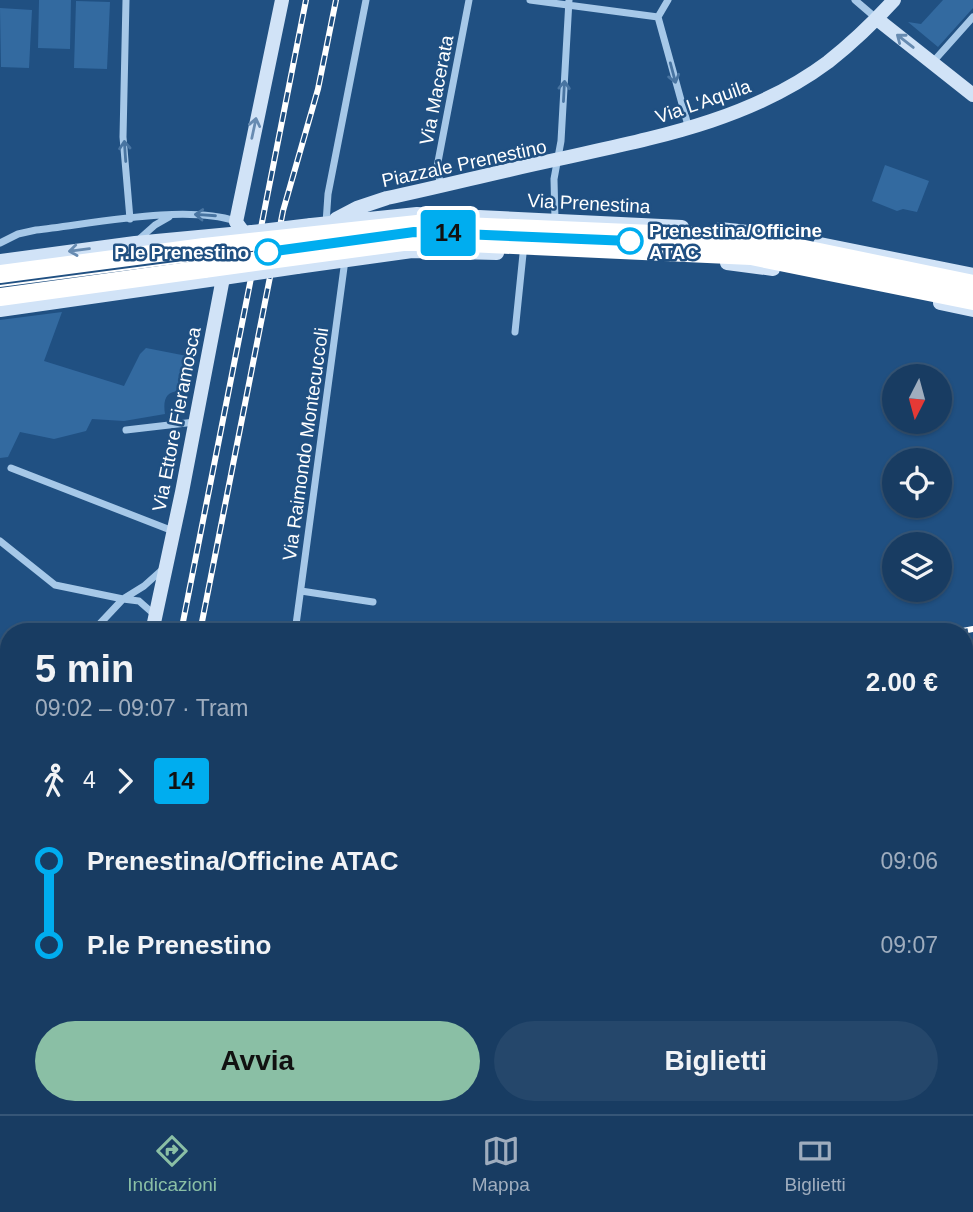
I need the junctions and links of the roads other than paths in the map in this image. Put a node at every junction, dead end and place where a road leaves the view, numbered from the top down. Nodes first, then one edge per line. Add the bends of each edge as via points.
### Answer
1 (126, 0) edge
2 (282, 0) edge
3 (366, 0) edge
4 (469, 0) edge
5 (530, 0) edge
6 (667, 0) edge
7 (855, 0) edge
8 (894, 0) edge
9 (569, 3) edge
10 (658, 17) junction
11 (973, 17) edge
12 (877, 19) junction
13 (932, 63) junction
14 (972, 92) edge
15 (688, 129) junction
16 (558, 159) junction
17 (441, 187) junction
18 (387, 198) junction
19 (173, 215) junction
20 (450, 215) joint
21 (375, 218) junction
22 (130, 219) junction
23 (555, 220) junction
24 (318, 224) junction
25 (244, 229) junction
26 (0, 243) edge
27 (135, 243) junction
28 (523, 254) junction
29 (340, 259) junction
30 (0, 261) edge
31 (0, 274) edge
32 (973, 275) edge
33 (223, 278) junction
34 (973, 284) edge
35 (0, 297) edge
36 (973, 301) edge
37 (0, 310) edge
38 (973, 310) edge
39 (514, 332) dead end
40 (195, 422) junction
41 (126, 430) dead end
42 (11, 468) dead end
43 (174, 532) junction
44 (0, 541) edge
45 (166, 566) junction
46 (302, 592) junction
47 (123, 599) junction
48 (373, 602) dead end
49 (156, 616) junction
50 (100, 623) edge
51 (154, 623) edge
52 (297, 623) edge

22 -> 1 street via 124,136
25 -> 2 main road via 241,195
3 - 24 street
4 - 17 street, Via Macerata via 437,167
5 - 9 street
6 - 10 street
7 - 12 street
8 - 12 main road, Via L'Aquila
9 - 10 street
16 -> 9 street
10 -> 15 street
11 - 13 street
13 -> 12 main road
12 - 15 main road, Via L'Aquila via 795,84 746,109
13 - 14 main road
15 - 16 main road, Via L'Aquila
16 - 17 main road, Piazzale Prenestino
16 - 23 street, Piazzale Prenestino
17 - 18 main road, Piazzale Prenestino
18 - 21 main road
18 - 24 main road, Piazzale Prenestino
19 - 22 street
25 -> 19 street via 213,215
19 - 27 street
20 - 21 main road, Piazzale Prenestino
20 - 23 main road, Via Prenestina
21 - 24 main road, Piazzale Prenestino
21 - 29 main road
22 - 26 street via 36,230
23 - 32 main road, Via Prenestina via 758,232
24 - 25 main road, bridge
24 - 29 main road via 334,227 341,235 345,245
25 - 27 main road
27 -> 30 main road
28 - 29 main road via 412,251
28 - 38 main road via 751,265
28 - 39 street
29 - 33 main road, bridge
29 - 46 street, Via Raimondo Montecuccoli
31 - 34 highway, bridge via 432,224 746,239
33 - 37 main road
33 - 40 main road, Via Ettore Fieramosca
35 - 36 highway, bridge via 438,241 751,256
40 - 41 street
40 - 43 main road, Via Ettore Fieramosca
42 - 43 street
43 - 45 main road, Via Ettore Fieramosca
44 - 47 street via 48,581
45 - 47 street
45 - 49 main road, Via Ettore Fieramosca
46 - 48 street
46 - 52 street, Via Raimondo Montecuccoli
47 - 49 street via 139,601
47 - 50 street
49 - 51 main road, Via Ettore Fieramosca

